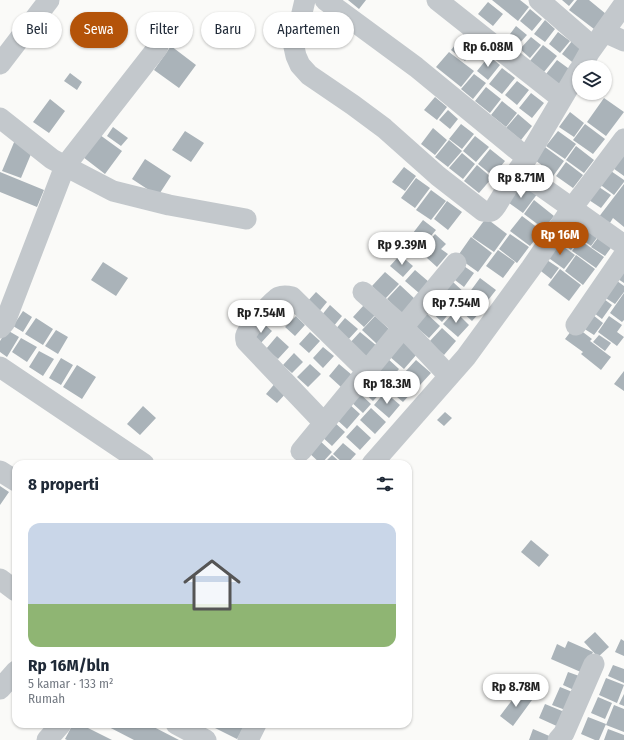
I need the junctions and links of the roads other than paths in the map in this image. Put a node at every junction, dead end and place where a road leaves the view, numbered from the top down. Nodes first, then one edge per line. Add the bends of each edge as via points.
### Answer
1 (49, 0) edge
2 (305, 0) edge
3 (325, 0) edge
4 (437, 0) edge
5 (539, 0) edge
6 (624, 4) edge
7 (599, 39) junction
8 (624, 41) edge
9 (157, 48) edge
10 (586, 60) edge
11 (0, 64) edge
12 (572, 82) edge
13 (562, 99) junction
14 (0, 118) edge
15 (624, 139) edge
16 (522, 164) junction
17 (65, 166) junction
18 (572, 208) junction
19 (246, 219) dead end
20 (624, 245) edge
21 (624, 255) edge
22 (456, 263) dead end
23 (363, 292) dead end
24 (576, 325) dead end
25 (0, 328) edge
26 (403, 328) junction
27 (0, 367) edge
28 (367, 371) junction
29 (448, 376) junction
30 (324, 423) junction
31 (301, 451) dead end
32 (138, 460) edge
33 (375, 460) edge
34 (0, 471) edge
35 (12, 478) edge
36 (0, 579) edge
37 (12, 588) edge
38 (594, 664) dead end
39 (12, 676) edge
40 (0, 689) edge
41 (58, 728) edge
42 (184, 728) edge
43 (254, 728) edge
44 (567, 738) edge
45 (47, 740) edge
46 (206, 740) edge
47 (248, 740) edge

1 - 11 street
2 - 16 street via 294,47 300,65 309,76 384,128 438,176 483,211 493,210
3 - 16 street via 411,63
4 - 13 street
5 - 7 street
6 - 7 street
7 - 8 street
7 - 10 street
9 - 17 street
12 - 13 street
13 - 16 street
14 - 17 street via 52,159
15 - 18 street
16 - 18 street
17 - 19 street via 113,191 169,205
17 - 25 street via 6,322
18 - 20 street
18 - 29 street via 470,351
21 - 24 street
22 - 26 street
23 - 26 street
26 - 28 street
26 - 29 street
27 - 32 street
28 - 30 street
28 - 30 street via 292,297 280,297 273,302 248,329 246,341
29 - 33 street
30 - 31 street
34 - 35 street
36 - 37 street
38 - 44 street
39 - 40 street
41 - 45 street
42 - 46 street
43 - 47 street

